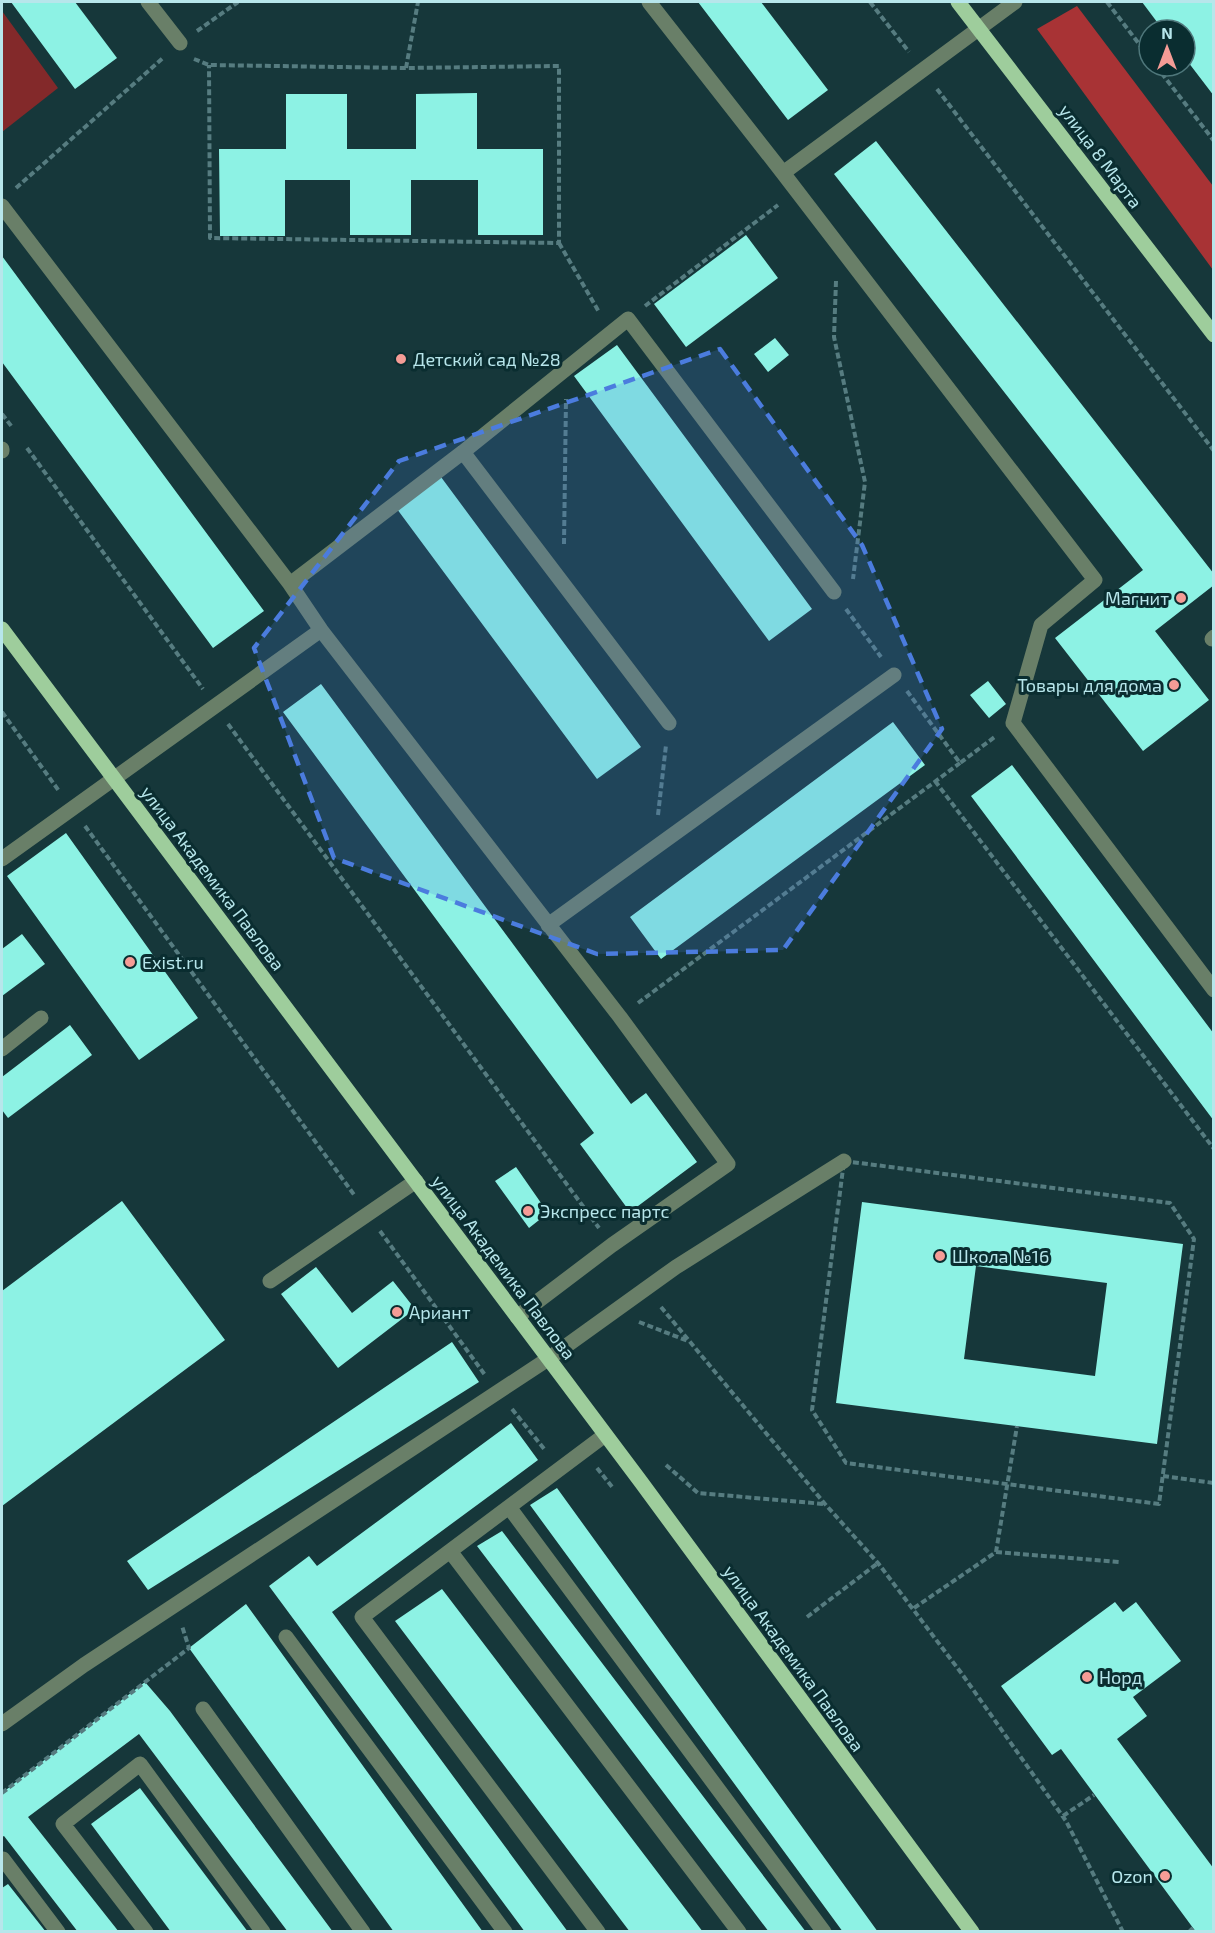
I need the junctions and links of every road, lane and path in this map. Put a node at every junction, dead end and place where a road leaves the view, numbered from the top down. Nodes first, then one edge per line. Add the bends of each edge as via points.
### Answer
1 (148, 2) edge
2 (238, 2) edge
3 (418, 2) edge
4 (649, 2) edge
5 (870, 2) edge
6 (958, 2) edge
7 (1015, 2) edge
8 (1107, 2) edge
9 (978, 28) junction
10 (1137, 41) edge
11 (180, 43) junction
12 (406, 68) junction
13 (922, 70) junction
14 (1165, 78) edge
15 (1214, 141) edge
16 (783, 173) junction
17 (797, 191) junction
18 (10, 192) dead end
19 (2, 206) edge
20 (559, 243) junction
21 (837, 244) junction
22 (628, 319) junction
23 (610, 332) junction
24 (1214, 335) edge
25 (567, 368) junction
26 (2, 414) edge
27 (15, 432) dead end
28 (22, 442) dead end
29 (1214, 451) edge
30 (463, 452) junction
31 (290, 584) junction
32 (564, 585) junction
33 (851, 589) dead end
34 (834, 592) joint
35 (850, 601) dead end
36 (848, 612) junction
37 (2, 629) edge
38 (321, 630) junction
39 (894, 675) junction
40 (215, 705) junction
41 (2, 712) edge
42 (669, 723) joint
43 (1012, 723) junction
44 (960, 763) junction
45 (113, 777) junction
46 (935, 781) junction
47 (72, 808) junction
48 (655, 848) junction
49 (2, 859) edge
50 (548, 925) junction
51 (1214, 990) edge
52 (620, 1017) junction
53 (41, 1018) dead end
54 (2, 1049) edge
55 (1214, 1149) edge
56 (844, 1161) junction
57 (416, 1182) junction
58 (368, 1214) junction
59 (612, 1245) junction
60 (270, 1281) dead end
61 (646, 1288) junction
62 (613, 1313) junction
63 (517, 1317) junction
64 (688, 1341) junction
65 (549, 1359) junction
66 (498, 1393) junction
67 (1017, 1426) dead end
68 (605, 1435) junction
69 (583, 1451) junction
70 (666, 1465) dead end
71 (560, 1468) junction
72 (1163, 1476) junction
73 (1214, 1483) edge
74 (1008, 1484) junction
75 (619, 1495) dead end
76 (825, 1504) junction
77 (509, 1507) junction
78 (450, 1551) junction
79 (996, 1552) junction
80 (1119, 1562) dead end
81 (878, 1563) junction
82 (174, 1606) junction
83 (913, 1608) junction
84 (807, 1617) dead end
85 (286, 1637) dead end
86 (203, 1708) dead end
87 (2, 1724) edge
88 (2, 1793) edge
89 (1094, 1795) dead end
90 (1063, 1816) junction
91 (2, 1861) edge
92 (58, 1932) edge
93 (146, 1932) edge
94 (263, 1932) edge
95 (363, 1932) edge
96 (505, 1932) edge
97 (598, 1932) edge
98 (739, 1932) edge
99 (824, 1932) edge
100 (972, 1932) edge
101 (1123, 1932) edge

1 - 11 lane
2 - 11 path
3 - 12 path
4 - 16 lane
5 - 13 path
6 - 9 main road, улица 8 Марта
7 - 9 lane
8 - 10 path
9 - 13 lane
9 - 24 main road, улица 8 Марта
11 - 18 path
12 - 20 path via 559,66
12 - 20 path via 209,65 210,238
13 - 16 lane
13 - 29 path
14 - 15 path
16 - 17 lane
17 - 21 lane
17 - 22 path
19 - 31 lane
20 - 23 path
21 - 33 path via 834,336 865,482
21 - 43 lane via 1095,580 1041,626
22 - 23 lane
22 - 34 lane
23 - 25 lane
25 - 30 lane
25 - 32 path
26 - 27 path
28 - 40 path
30 - 31 lane
30 - 32 lane
31 - 38 lane
32 - 42 lane
34 - 36 path
35 - 36 path
36 - 39 path
37 - 45 main road, улица Академика Павлова
38 - 40 lane
38 - 50 lane
39 - 44 path
39 - 48 lane
40 - 45 lane
40 - 59 path
41 - 47 path
42 - 48 path
43 - 44 path
43 - 51 lane
44 - 46 path
45 - 47 lane
45 - 57 main road, улица Академика Павлова
46 - 52 path
46 - 55 path
47 - 49 lane
47 - 58 path
48 - 50 lane
50 - 52 lane
52 - 59 lane via 728,1164
53 - 54 lane
56 - 61 lane
56 - 72 path via 1170,1203 1194,1239
56 - 74 path via 812,1410 846,1463
57 - 58 lane
57 - 63 main road, улица Академика Павлова
58 - 60 lane
58 - 66 path
59 - 63 lane
61 - 62 lane
61 - 64 path
62 - 64 path
62 - 65 lane
63 - 65 main road, улица Академика Павлова
64 - 76 path
65 - 66 lane
65 - 68 main road, улица Академика Павлова
66 - 71 path
66 - 82 lane
67 - 74 path
68 - 69 lane
68 - 100 main road, улица Академика Павлова
69 - 71 lane
69 - 75 path
70 - 76 path via 698,1493
71 - 77 lane
72 - 73 path
72 - 74 path via 1159,1504
74 - 79 path
76 - 81 path
77 - 78 lane
77 - 99 lane
78 - 97 lane via 362,1617
78 - 98 lane
79 - 80 path
79 - 83 path
81 - 83 path
81 - 84 path
82 - 87 lane
82 - 88 path via 189,1648
83 - 90 path
85 - 96 lane
86 - 95 lane
89 - 90 path
90 - 101 path
91 - 92 lane
93 - 94 lane via 63,1824 140,1764

